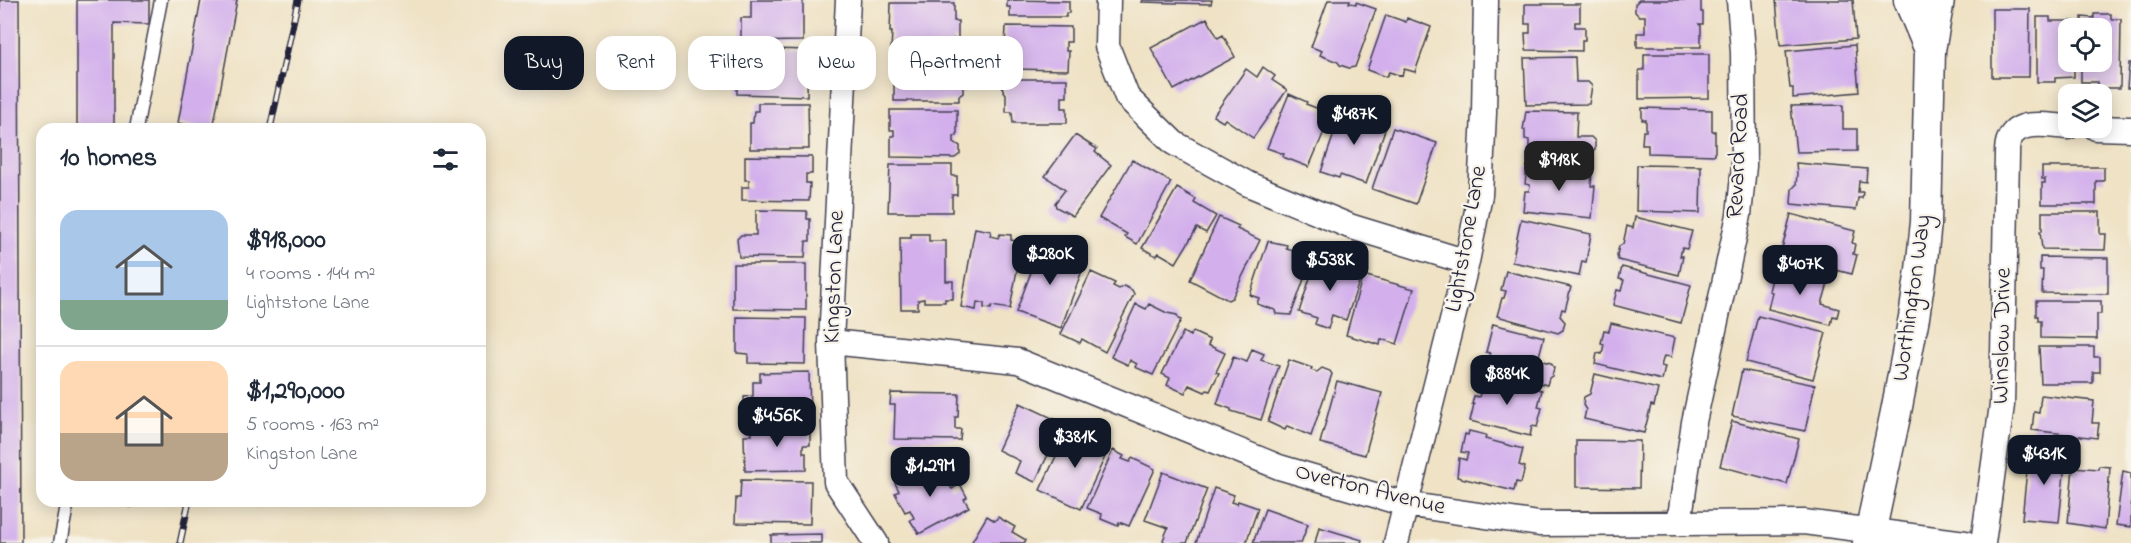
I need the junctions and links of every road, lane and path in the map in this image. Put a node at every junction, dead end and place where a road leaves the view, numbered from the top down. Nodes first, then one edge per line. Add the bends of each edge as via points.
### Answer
1 (161, 0) edge
2 (848, 0) edge
3 (1108, 0) edge
4 (1486, 0) edge
5 (1739, 0) edge
6 (1909, 0) edge
7 (1939, 0) edge
8 (1930, 50) junction
9 (137, 123) edge
10 (2058, 126) edge
11 (2112, 128) edge
12 (2131, 129) edge
13 (1467, 262) junction
14 (831, 342) junction
15 (1405, 504) junction
16 (67, 507) edge
17 (1679, 523) junction
18 (1869, 536) edge
19 (60, 543) edge
20 (876, 543) edge
21 (1396, 543) edge
22 (1965, 543) edge
23 (1983, 543) edge

1 - 9 lane
2 - 14 street, Kingston Lane
3 - 13 street via 1107,46 1127,97 1174,143 1248,184 1352,227
4 - 13 street, Lightstone Lane via 1480,195
5 - 17 street, Revard Road via 1744,155 1739,215 1694,422
6 - 8 street
7 - 8 street, Worthington Way
8 - 18 street, Worthington Way via 1926,222 1921,270
10 - 23 street, Winslow Drive via 2033,124 2016,131 2009,140 2002,405
11 - 12 street
13 - 15 street, Lightstone Lane
14 - 15 street, Overton Avenue via 1018,361 1279,467
14 - 20 street, Kingston Lane via 836,482
15 - 17 street, Overton Avenue via 1539,524
15 - 21 street, Lightstone Lane
16 - 19 lane
17 - 18 street, Overton Avenue via 1804,522
18 - 22 street, Overton Avenue

